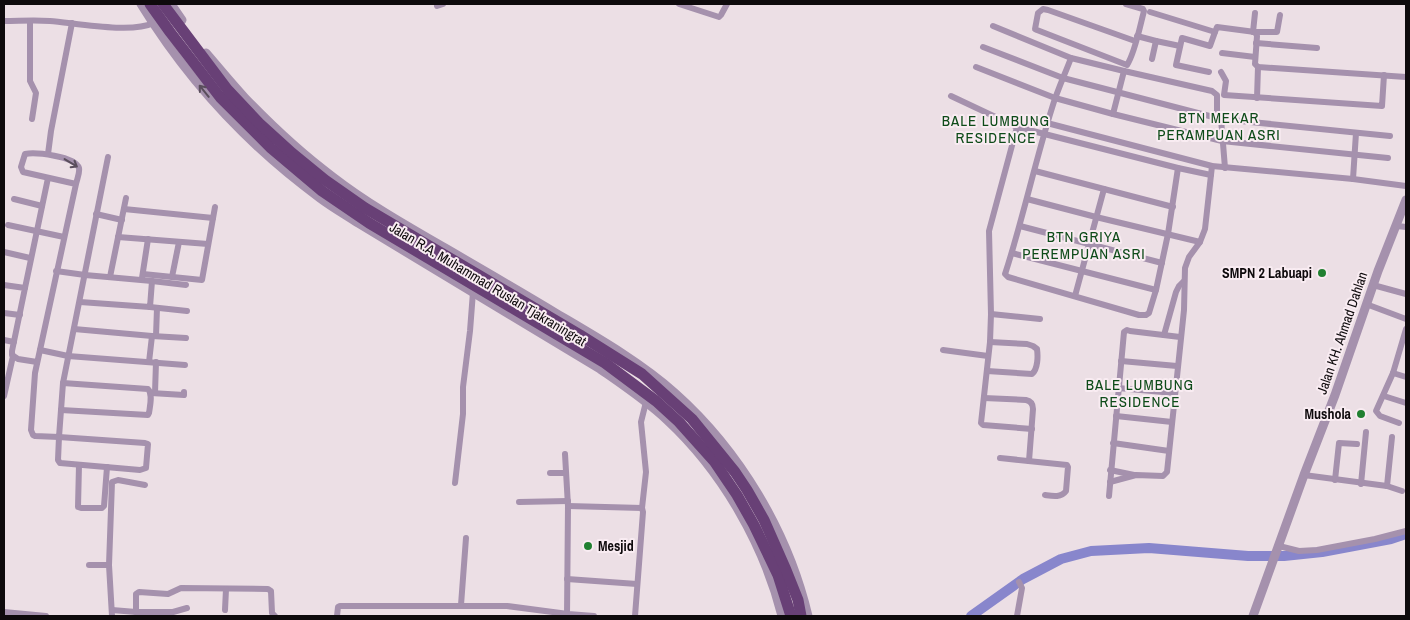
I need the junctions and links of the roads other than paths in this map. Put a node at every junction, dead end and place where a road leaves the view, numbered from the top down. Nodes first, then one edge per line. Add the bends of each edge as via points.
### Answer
1 (141, 4) edge
2 (150, 4) edge
3 (680, 4) edge
4 (727, 4) edge
5 (1126, 4) edge
6 (171, 5) edge
7 (1150, 12) dead end
8 (1255, 13) dead end
9 (1280, 15) dead end
10 (30, 20) junction
11 (4, 21) edge
12 (72, 23) junction
13 (153, 24) junction
14 (993, 26) dead end
15 (1215, 32) junction
16 (1254, 32) junction
17 (1136, 39) junction
18 (1156, 40) junction
19 (1256, 42) junction
20 (1180, 46) junction
21 (983, 48) dead end
22 (1317, 48) dead end
23 (1222, 53) dead end
24 (1255, 56) junction
25 (1071, 58) junction
26 (1152, 60) dead end
27 (976, 67) dead end
28 (1258, 67) junction
29 (1124, 71) junction
30 (1208, 72) dead end
31 (1221, 72) dead end
32 (1384, 76) junction
33 (1406, 77) edge
34 (1063, 78) junction
35 (1118, 91) junction
36 (951, 96) dead end
37 (1055, 98) junction
38 (1257, 98) junction
39 (1113, 114) junction
40 (1219, 118) junction
41 (32, 119) dead end
42 (1047, 123) junction
43 (1017, 127) junction
44 (1356, 133) junction
45 (1044, 134) junction
46 (1390, 136) dead end
47 (1222, 141) junction
48 (48, 154) junction
49 (1354, 155) junction
50 (108, 157) dead end
51 (1388, 158) dead end
52 (1212, 166) junction
53 (1178, 168) junction
54 (1225, 168) junction
55 (1034, 172) junction
56 (1211, 175) junction
57 (48, 178) junction
58 (1353, 179) junction
59 (76, 184) junction
60 (1406, 186) edge
61 (1104, 189) junction
62 (126, 198) dead end
63 (14, 199) dead end
64 (1027, 199) junction
65 (1406, 200) edge
66 (42, 206) junction
67 (215, 206) dead end
68 (1173, 206) junction
69 (124, 209) junction
70 (96, 214) junction
71 (1096, 217) junction
72 (213, 218) junction
73 (122, 220) junction
74 (8, 226) dead end
75 (1020, 226) junction
76 (1397, 226) junction
77 (1406, 227) edge
78 (36, 232) junction
79 (1168, 234) junction
80 (64, 237) junction
81 (118, 237) junction
82 (148, 239) junction
83 (178, 242) junction
84 (1200, 242) junction
85 (208, 244) junction
86 (1088, 245) junction
87 (4, 252) edge
88 (1012, 253) junction
89 (30, 258) junction
90 (1162, 263) junction
91 (56, 271) junction
92 (1081, 271) junction
93 (85, 275) junction
94 (110, 277) junction
95 (142, 277) junction
96 (172, 277) junction
97 (152, 281) junction
98 (1184, 282) junction
99 (4, 285) edge
100 (186, 285) dead end
101 (1373, 286) junction
102 (25, 288) junction
103 (1156, 290) junction
104 (473, 292) junction
105 (1406, 294) edge
106 (1074, 296) junction
107 (80, 302) junction
108 (1366, 304) junction
109 (153, 308) junction
110 (187, 311) dead end
111 (4, 313) edge
112 (991, 314) junction
113 (20, 315) junction
114 (1040, 319) dead end
115 (1406, 319) edge
116 (74, 329) junction
117 (1406, 330) edge
118 (1164, 335) junction
119 (154, 336) junction
120 (1180, 337) junction
121 (186, 338) dead end
122 (4, 340) edge
123 (14, 342) junction
124 (990, 342) junction
125 (40, 350) junction
126 (943, 350) dead end
127 (1403, 354) edge
128 (13, 356) junction
129 (68, 356) junction
130 (988, 356) junction
131 (1121, 361) junction
132 (37, 362) junction
133 (152, 362) junction
134 (186, 365) dead end
135 (1177, 366) junction
136 (7, 371) edge
137 (987, 371) junction
138 (1393, 373) junction
139 (1406, 377) edge
140 (63, 383) junction
141 (1118, 388) junction
142 (153, 391) junction
143 (1174, 393) junction
144 (4, 396) edge
145 (1384, 396) junction
146 (984, 398) junction
147 (646, 402) junction
148 (1406, 403) edge
149 (60, 410) junction
150 (1116, 416) junction
151 (1172, 422) junction
152 (1399, 423) dead end
153 (1032, 429) junction
154 (1366, 432) dead end
155 (59, 437) junction
156 (1392, 438) dead end
157 (1113, 443) junction
158 (1357, 444) dead end
159 (1169, 451) junction
160 (565, 454) dead end
161 (1000, 458) dead end
162 (1029, 461) junction
163 (79, 465) junction
164 (107, 467) junction
165 (1110, 470) junction
166 (550, 473) dead end
167 (566, 473) junction
168 (1136, 475) junction
169 (1304, 475) junction
170 (1336, 480) junction
171 (1110, 482) junction
172 (455, 483) dead end
173 (1361, 484) junction
174 (145, 485) dead end
175 (1387, 486) junction
176 (1402, 491) dead end
177 (1045, 495) dead end
178 (1108, 496) dead end
179 (518, 502) dead end
180 (568, 503) junction
181 (642, 508) junction
182 (1406, 530) edge
183 (466, 538) dead end
184 (1278, 549) junction
185 (89, 565) dead end
186 (109, 565) junction
187 (567, 579) junction
188 (1019, 582) dead end
189 (637, 584) junction
190 (226, 589) junction
191 (801, 600) junction
192 (461, 605) junction
193 (187, 608) dead end
194 (225, 610) dead end
195 (4, 612) edge
196 (136, 612) junction
197 (112, 613) edge
198 (18, 615) edge
199 (568, 615) edge
200 (46, 616) edge
201 (275, 616) edge
202 (337, 616) edge
203 (594, 616) edge
204 (635, 616) edge
205 (782, 616) edge
206 (791, 616) edge
207 (801, 616) edge
208 (808, 616) edge
209 (1017, 616) edge
210 (1253, 616) edge

1 - 13 street, Jalan R.A. Muhammad Ruslan Tjakraningrat
2 - 206 highway, Jalan R.A. Muhammad Ruslan Tjakraningrat via 220,97 271,148 322,191 605,364 679,422 714,461 745,510 778,575
3 - 4 street via 720,16
5 - 17 street via 1144,11
6 - 191 highway, Jalan R.A. Muhammad Ruslan Tjakraningrat via 227,88 260,123 325,180 365,208 635,370 692,419 747,490
7 - 15 street
8 - 16 street
9 - 16 street via 1277,32
10 - 11 street
10 - 12 street
10 - 41 street via 30,81 36,93
12 - 13 street via 126,28
12 - 48 street
104 -> 13 street, Jalan R.A. Muhammad Ruslan Tjakraningrat via 320,198 270,157 209,97
14 - 25 street
15 - 16 street via 1217,27
15 - 20 street via 1210,46 1182,38
16 - 19 street
17 - 17 street via 1043,9 1035,26 1037,30 1124,65 1128,63
17 - 18 street
18 - 20 street
18 - 26 street
19 - 22 street
19 - 24 street
20 - 30 street via 1176,65
21 - 34 street
23 - 24 street
24 - 28 street
25 - 29 street
25 - 34 street
27 - 37 street
28 - 32 street
28 - 38 street
29 - 35 street
29 - 40 street via 1212,91 1217,95
31 - 38 street via 1226,81 1224,95
32 - 33 street
32 - 38 street via 1382,106
34 - 35 street
34 - 37 street
35 - 39 street
35 - 40 street
36 - 43 street
37 - 39 street
37 - 42 street
39 - 47 street
40 - 44 street
40 - 47 street
42 - 45 street
42 - 52 street
43 - 45 street
43 - 112 street via 989,232
44 - 46 street
44 - 49 street
45 - 53 street
45 - 55 street
47 - 49 street
47 - 54 street
48 - 57 street via 26,154 21,167 25,173
48 -> 59 street via 77,165
49 - 51 street
49 - 58 street
50 - 70 street
52 - 54 street
52 - 56 street
53 - 56 street
53 - 68 street
54 - 58 street
55 - 61 street
55 - 64 street
56 - 84 street via 1205,229
57 - 59 street
57 - 66 street
58 - 60 street
59 - 80 street
61 - 68 street
61 - 71 street
62 - 69 street
63 - 66 street
64 - 71 street
64 - 75 street
65 - 76 street, Jalan KH. Ahmad Dahlan
66 - 78 street
67 - 72 street
68 - 79 street
69 - 72 street
69 - 73 street
70 - 73 street
70 - 93 street
71 - 79 street
71 - 86 street
72 - 85 street
73 - 81 street
74 - 78 street
75 - 86 street
75 - 88 street
76 - 77 street
76 - 101 street, Jalan KH. Ahmad Dahlan
78 - 80 street
78 - 89 street
79 - 84 street
79 - 90 street
80 - 91 street
81 - 82 street
81 - 94 street
82 - 83 street
82 - 95 street
83 - 85 street
83 - 96 street
84 - 98 street via 1186,264
85 - 96 street via 202,280
86 - 90 street
86 - 92 street
87 - 89 street
88 - 92 street
88 - 106 street via 1005,274 1008,277
89 - 102 street
90 - 103 street
91 - 93 street
91 - 125 street
92 - 103 street
92 - 106 street
93 - 94 street
93 - 107 street
94 - 95 street
95 - 96 street
95 - 97 street
97 - 100 street
97 - 109 street
98 - 118 street via 1176,292
98 - 120 street
99 - 102 street
101 - 105 street
101 - 108 street, Jalan KH. Ahmad Dahlan
102 - 113 street
103 - 106 street via 1149,312 1142,316
104 - 147 street, Jalan R.A. Muhammad Ruslan Tjakraningrat via 584,359
104 - 172 street
107 - 109 street
107 - 116 street
108 - 115 street
108 - 169 street, Jalan KH. Ahmad Dahlan
109 - 110 street
109 - 119 street
111 - 113 street
112 - 114 street
112 - 124 street
113 - 123 street
116 - 119 street
116 - 129 street
117 - 127 street
118 - 120 street
118 - 131 street via 1125,331
119 - 121 street
119 - 133 street
120 - 135 street
122 - 123 street
123 - 128 street
124 - 130 street
124 - 137 street via 1031,345 1038,352 1036,370 1032,374
125 - 129 street
125 - 132 street
126 - 130 street
127 - 138 street
128 - 132 street
128 - 136 street
129 - 133 street
129 - 140 street
130 - 137 street
131 - 135 street
131 - 141 street
132 - 155 street via 32,433 35,436
133 - 134 street
133 - 142 street
135 - 143 street
136 - 144 street
137 - 146 street
138 - 139 street
138 - 145 street
140 - 142 street
140 - 149 street
141 - 143 street
141 - 150 street
142 - 149 street via 148,415
143 - 151 street
145 - 148 street
145 - 152 street via 1377,413
146 - 153 street via 1030,401
146 - 153 street via 983,425
147 - 181 street via 641,422 646,477
147 - 205 street, Jalan R.A. Muhammad Ruslan Tjakraningrat via 668,420 697,452 733,501 770,578
149 - 155 street
150 - 151 street
150 - 157 street
151 - 159 street
153 - 162 street
154 - 173 street
155 - 163 street via 59,463
155 - 164 street via 148,444 145,469
156 - 175 street
157 - 159 street
157 - 165 street
158 - 170 street via 1340,442
159 - 168 street via 1165,475
160 - 167 street
161 - 162 street
162 - 177 street via 1068,466 1065,494
163 - 164 street
163 - 164 street via 78,507 81,508 104,506
165 - 168 street
165 - 171 street
166 - 167 street
167 - 180 street
168 - 171 street
169 - 170 street
169 - 184 street, Jalan KH. Ahmad Dahlan
170 - 173 street
171 - 178 street
173 - 175 street
174 - 186 street via 118,480 112,482
175 - 176 street
179 - 180 street
180 - 181 street
180 - 187 street
181 - 189 street
182 - 184 street via 1317,550
183 - 192 street
184 - 210 street, Jalan KH. Ahmad Dahlan
185 - 186 street
186 - 197 street
187 - 189 street
187 - 199 street
188 - 209 street via 1022,588
189 - 204 street
190 - 194 street
190 - 196 street via 181,588 168,594 138,592
190 - 201 street via 270,589
191 - 207 highway, Jalan R.A. Muhammad Ruslan Tjakraningrat
191 - 208 street, Jalan R.A. Muhammad Ruslan Tjakraningrat
192 - 199 street via 507,606
192 - 202 street via 340,606
193 - 196 street via 173,612
195 - 198 street
196 - 197 street
198 - 200 street
199 - 203 street

